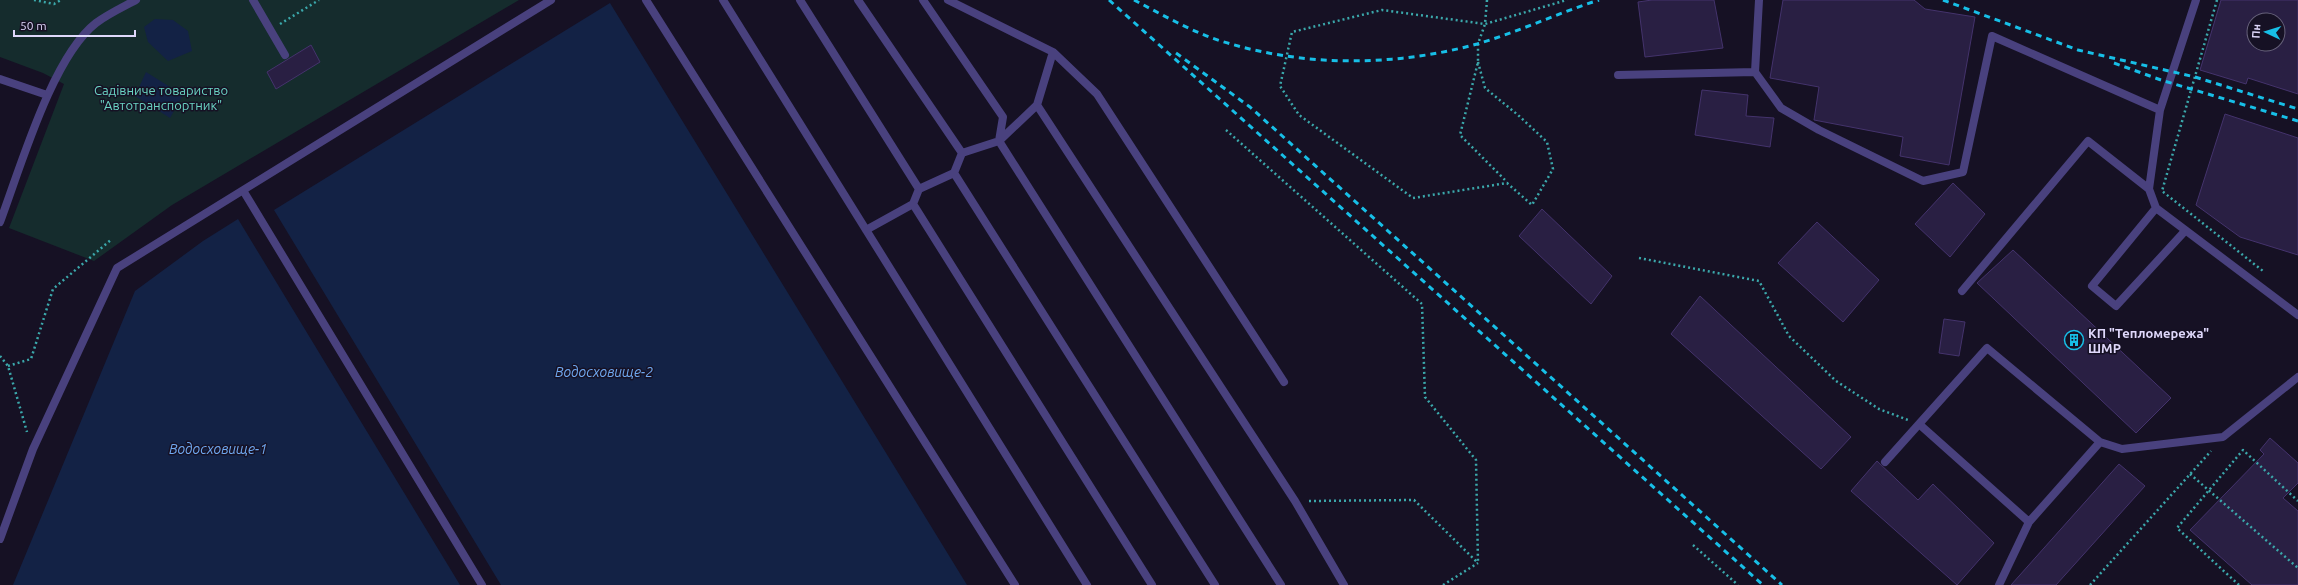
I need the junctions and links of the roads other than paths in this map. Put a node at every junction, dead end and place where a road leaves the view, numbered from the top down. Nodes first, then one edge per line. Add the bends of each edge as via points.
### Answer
1 (136, 0) edge
2 (252, 0) edge
3 (551, 0) edge
4 (646, 0) edge
5 (723, 0) edge
6 (800, 0) edge
7 (858, 0) edge
8 (923, 0) edge
9 (948, 0) edge
10 (1759, 0) edge
11 (2196, 0) edge
12 (1053, 52) junction
13 (285, 55) dead end
14 (1755, 72) junction
15 (1618, 75) dead end
16 (0, 79) edge
17 (47, 95) junction
18 (1037, 105) junction
19 (2160, 110) junction
20 (999, 141) junction
21 (962, 153) junction
22 (954, 173) junction
23 (919, 189) junction
24 (2149, 189) junction
25 (244, 192) junction
26 (913, 204) junction
27 (2156, 208) junction
28 (0, 222) edge
29 (866, 230) junction
30 (2185, 230) junction
31 (1962, 291) dead end
32 (2298, 314) edge
33 (2298, 377) edge
34 (1284, 382) dead end
35 (1919, 424) junction
36 (2100, 442) junction
37 (1885, 462) dead end
38 (2029, 522) junction
39 (0, 539) edge
40 (482, 585) edge
41 (1015, 585) edge
42 (1087, 585) edge
43 (1152, 585) edge
44 (1215, 585) edge
45 (1281, 585) edge
46 (1344, 585) edge
47 (1999, 585) edge

1 - 17 lane via 96,23 79,40
2 - 13 lane
3 - 25 lane
4 - 41 lane
5 - 29 lane
6 - 23 lane
7 - 21 lane
8 - 20 lane via 1003,117
9 - 12 lane
10 - 14 lane
11 - 19 lane
12 - 18 lane
12 - 34 lane via 1097,94
14 - 15 lane
14 - 19 lane via 1781,108 1819,130 1924,182 1963,172 1992,36
16 - 17 lane
17 - 28 lane
18 - 20 lane
18 - 46 lane via 1296,501
19 - 24 lane
20 - 21 lane
20 - 45 lane
21 - 22 lane
22 - 23 lane
22 - 44 lane
23 - 26 lane
24 - 27 lane
24 - 31 lane via 2088,141
25 - 39 lane via 117,268 33,449
25 - 40 lane
26 - 29 lane
26 - 43 lane
27 - 30 lane
27 - 30 lane via 2092,286 2116,306
29 - 42 lane
30 - 32 lane
33 - 36 lane via 2223,437 2122,449
35 - 36 lane via 1988,348
35 - 37 lane
35 - 38 lane
36 - 38 lane
38 - 47 lane

